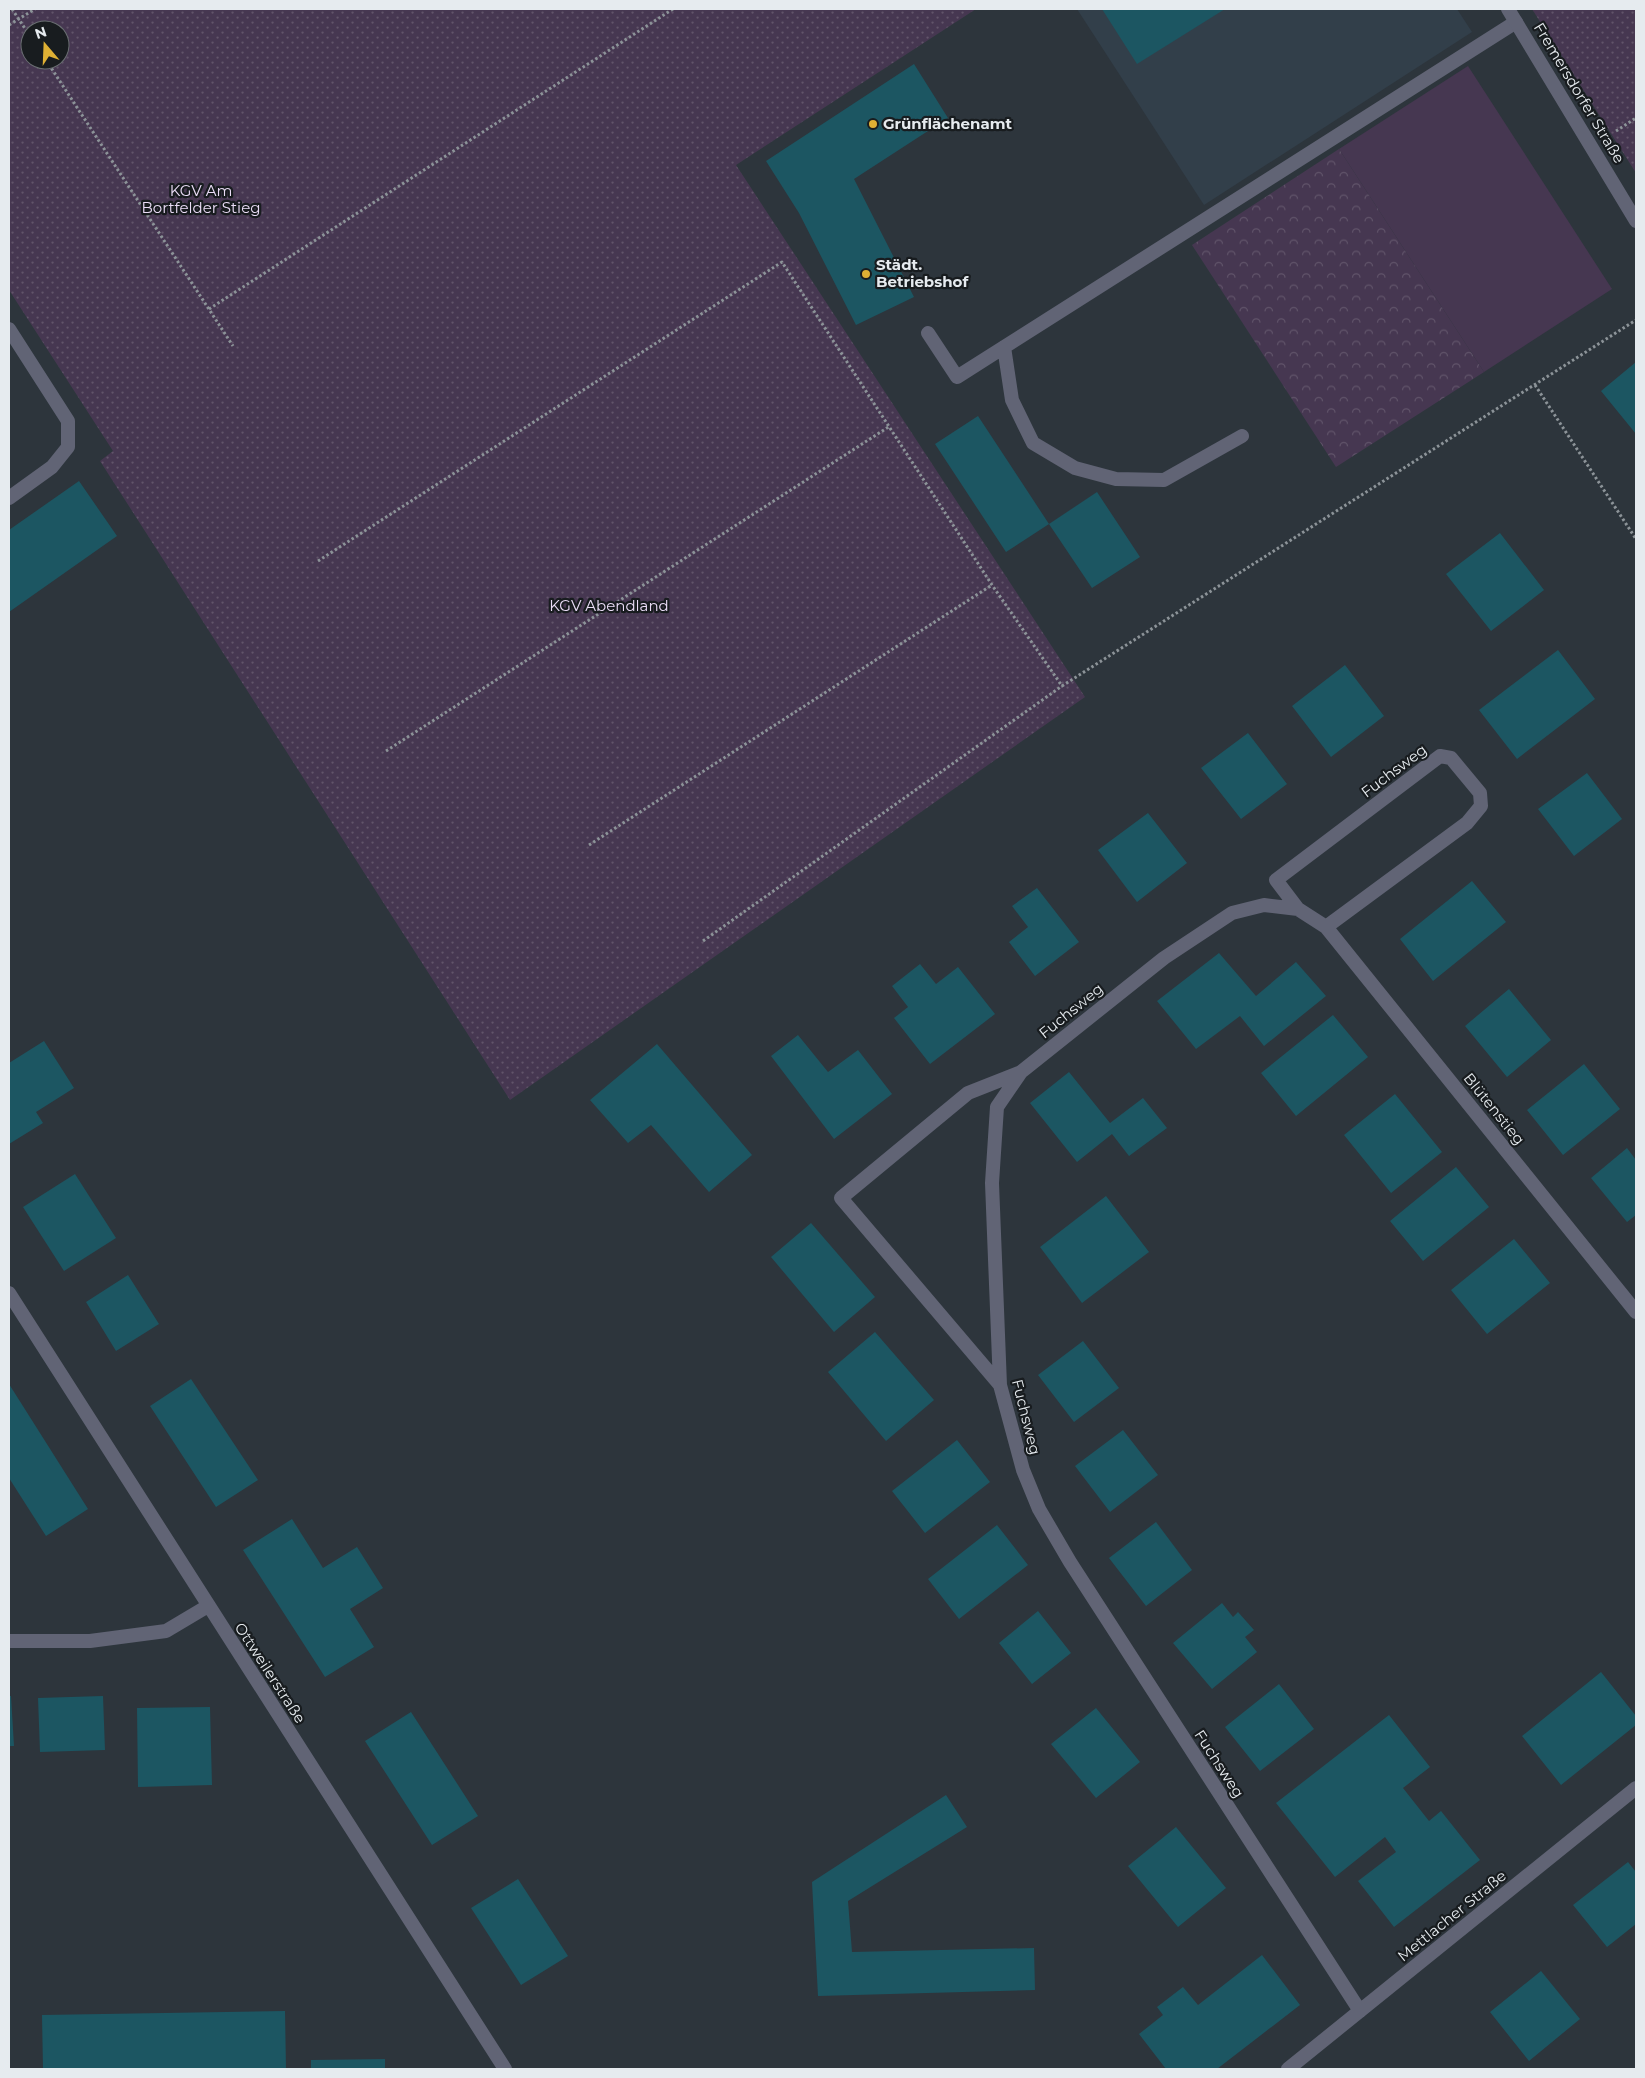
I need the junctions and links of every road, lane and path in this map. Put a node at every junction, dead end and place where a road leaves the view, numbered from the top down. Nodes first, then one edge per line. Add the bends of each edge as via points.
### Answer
1 (12, 9) edge
2 (34, 9) edge
3 (673, 9) edge
4 (1508, 9) edge
5 (19, 19) junction
6 (1516, 22) junction
7 (9, 25) edge
8 (53, 70) edge
9 (1636, 221) edge
10 (782, 262) dead end
11 (208, 309) junction
12 (9, 329) edge
13 (928, 333) dead end
14 (233, 346) dead end
15 (1004, 347) junction
16 (1535, 385) dead end
17 (890, 426) dead end
18 (1242, 436) dead end
19 (9, 498) edge
20 (1636, 539) edge
21 (318, 561) dead end
22 (992, 585) dead end
23 (1062, 686) dead end
24 (386, 750) dead end
25 (589, 845) dead end
26 (1298, 909) junction
27 (1326, 927) junction
28 (704, 941) dead end
29 (1022, 1072) junction
30 (9, 1293) edge
31 (1636, 1312) edge
32 (1000, 1385) junction
33 (208, 1606) junction
34 (9, 1641) edge
35 (1636, 1788) edge
36 (1360, 2011) junction
37 (505, 2069) edge
38 (1288, 2069) edge

1 - 5 path
2 - 5 path
3 - 11 path
4 - 6 street, Fremersdorfer Straße
5 - 7 path
6 - 9 street, Fremersdorfer Straße
6 - 15 street
8 - 11 path
10 - 21 path
11 - 14 path
12 - 19 street via 68,421 68,447 52,467
13 - 15 street via 957,377
15 - 18 street via 1012,400 1033,443 1075,468 1116,479 1164,480
16 - 20 path
17 - 24 path
22 - 25 path
23 - 28 path
26 - 27 street, Fuchsweg
26 - 27 street, Fuchsweg via 1276,880 1440,756 1451,758 1480,793 1480,806 1467,823
26 - 29 street, Fuchsweg via 1264,904 1232,913 1164,958
27 - 31 street, Blütenstieg
29 - 32 street, Fuchsweg via 997,1107 992,1174
29 - 32 street via 968,1093 841,1198
30 - 33 street, Ottweilerstraße
32 - 36 street, Fuchsweg via 1023,1470 1039,1509
33 - 34 street via 166,1631 90,1640
33 - 37 street, Ottweilerstraße
35 - 36 street, Mettlacher Straße
36 - 38 street, Mettlacher Straße

